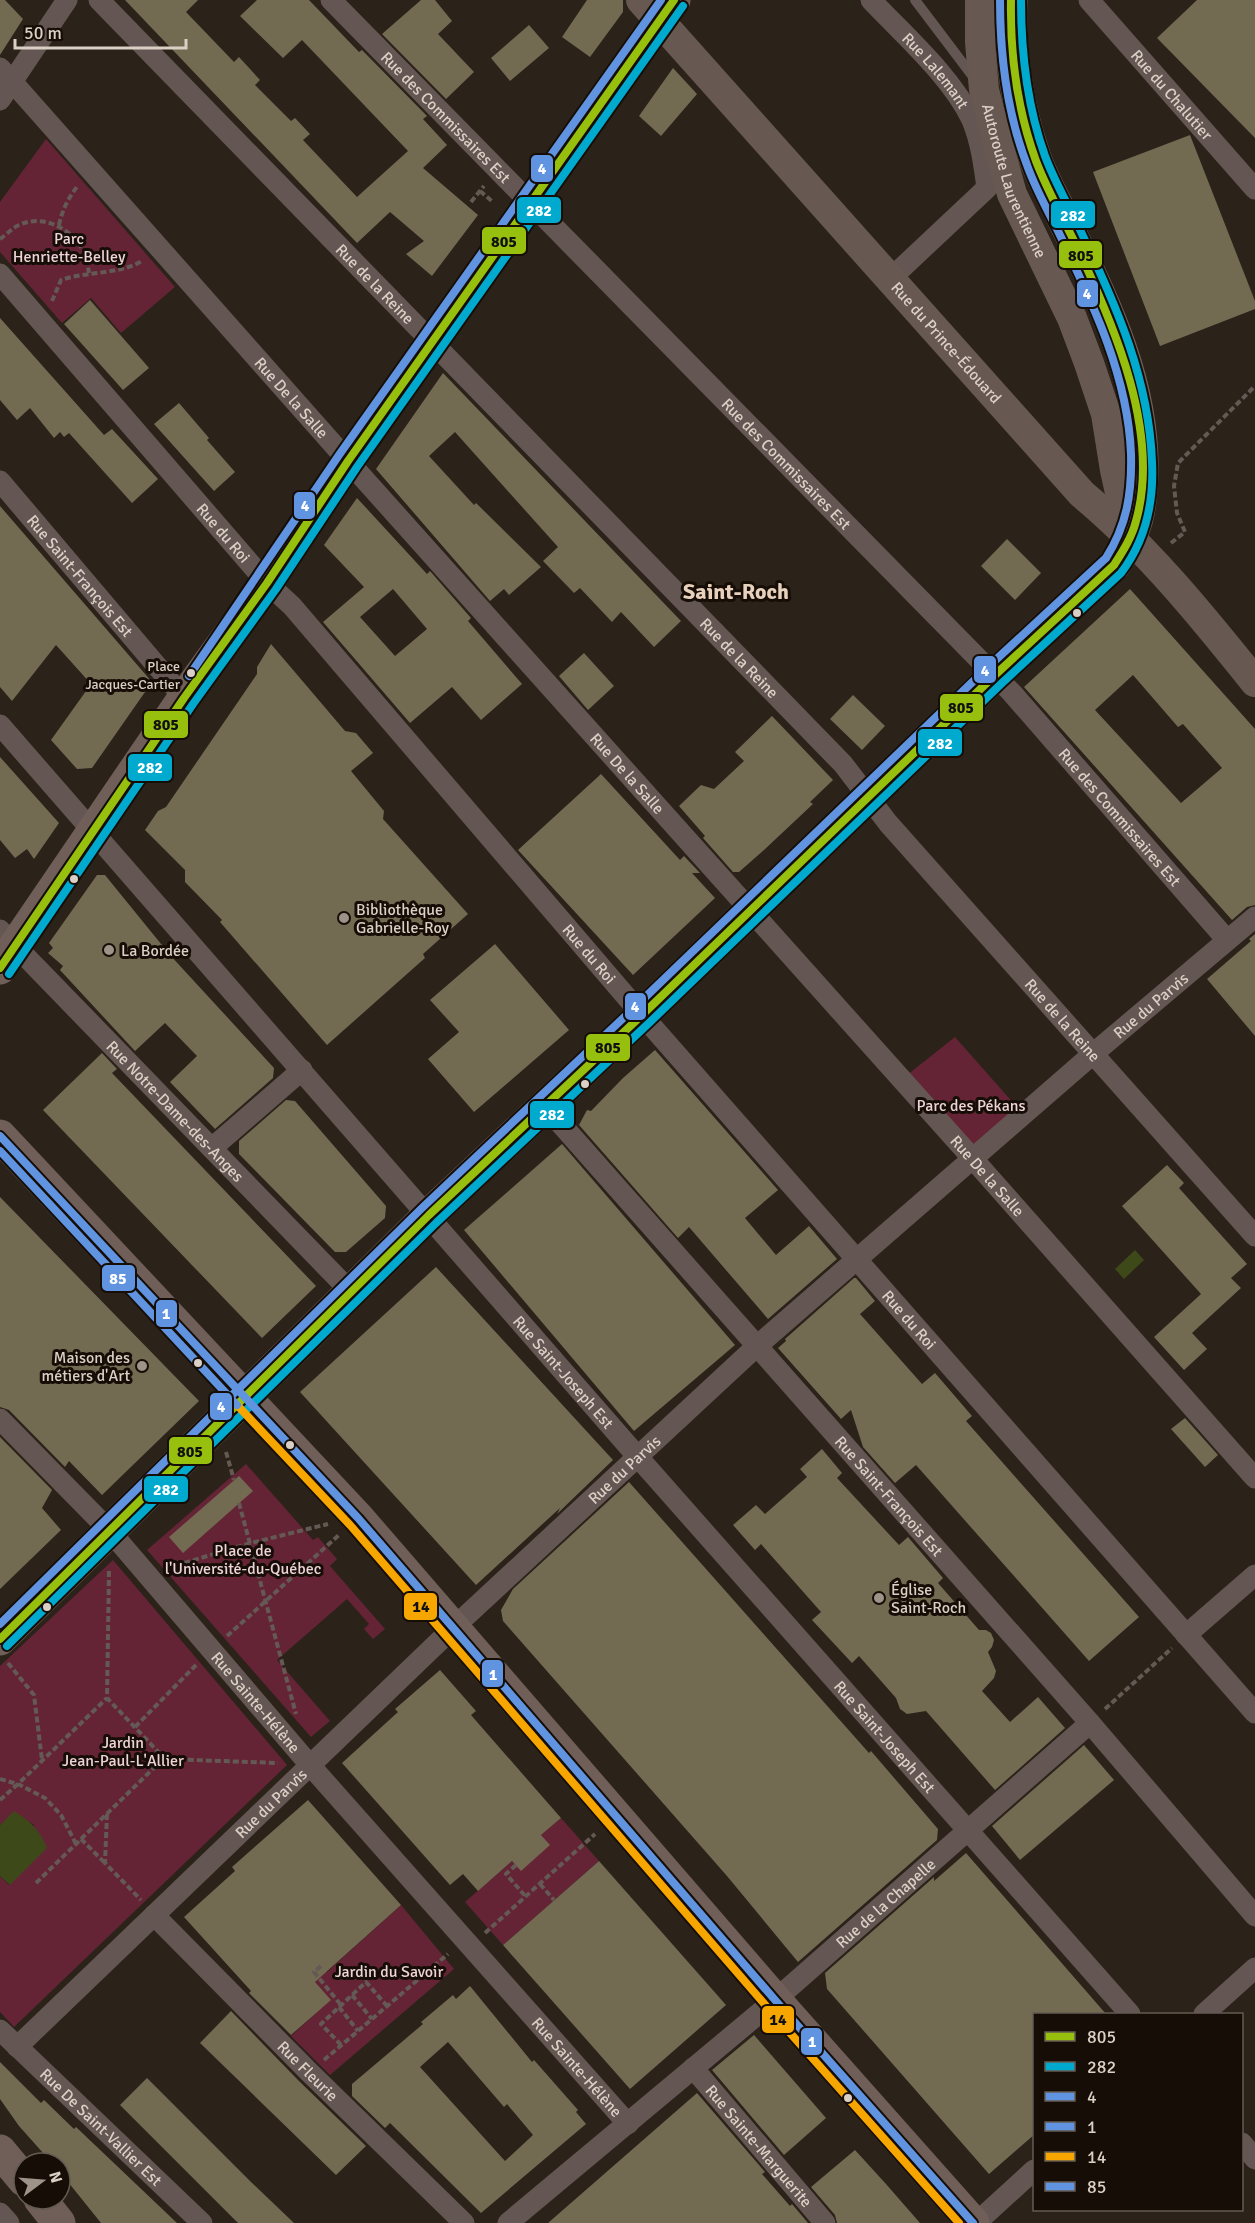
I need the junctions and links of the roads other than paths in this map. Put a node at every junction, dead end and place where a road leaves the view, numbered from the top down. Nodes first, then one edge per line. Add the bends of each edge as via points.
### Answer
1 (67, 0) edge
2 (99, 0) edge
3 (330, 0) edge
4 (871, 0) edge
5 (915, 0) edge
6 (980, 0) edge
7 (1011, 0) edge
8 (1089, 0) edge
9 (658, 7) edge
10 (7, 75) edge
11 (984, 90) junction
12 (0, 100) edge
13 (1026, 124) junction
14 (1255, 189) edge
15 (530, 202) junction
16 (0, 274) edge
17 (889, 280) junction
18 (432, 343) junction
19 (348, 461) junction
20 (0, 482) edge
21 (1141, 549) junction
22 (267, 583) junction
23 (995, 675) junction
24 (1255, 682) edge
25 (184, 698) junction
26 (0, 725) edge
27 (869, 797) junction
28 (94, 831) junction
29 (751, 911) junction
30 (1255, 917) edge
31 (1227, 940) junction
32 (5, 948) edge
33 (642, 1015) junction
34 (1094, 1053) junction
35 (302, 1070) junction
36 (545, 1106) junction
37 (0, 1136) edge
38 (212, 1148) junction
39 (973, 1159) junction
40 (429, 1215) junction
41 (1255, 1236) edge
42 (856, 1261) junction
43 (351, 1292) junction
44 (757, 1346) junction
45 (245, 1398) junction
46 (0, 1419) edge
47 (637, 1456) junction
48 (1255, 1478) edge
49 (109, 1530) junction
50 (1255, 1575) edge
51 (453, 1628) junction
52 (1186, 1635) junction
53 (2, 1649) edge
54 (1255, 1713) edge
55 (1090, 1723) junction
56 (309, 1764) junction
57 (968, 1831) junction
58 (154, 1915) junction
59 (1255, 1916) edge
60 (1255, 1968) edge
61 (775, 2000) junction
62 (1129, 2013) edge
63 (1205, 2013) edge
64 (0, 2030) edge
65 (17, 2047) junction
66 (693, 2068) junction
67 (628, 2124) junction
68 (1243, 2144) edge
69 (0, 2151) edge
70 (1255, 2159) edge
71 (12, 2166) edge
72 (1033, 2172) edge
73 (49, 2211) edge
74 (0, 2213) edge
75 (9, 2223) edge
76 (59, 2223) edge
77 (202, 2223) edge
78 (464, 2223) edge
79 (508, 2223) edge
80 (825, 2223) edge
81 (974, 2223) edge

1 - 10 street
2 - 18 street, Rue de la Reine
3 - 15 street, Rue des Commissaires Est
4 - 17 street, Rue Lalemant via 953,88 972,120 983,153 987,188
5 - 11 lane
6 - 11 street, Autoroute Laurentienne
7 - 13 main road, Autoroute Laurentienne via 1016,75
8 - 14 street, Rue du Chalutier
9 - 15 main road
9 - 17 street, Rue du Prince-Édouard
10 - 12 street
10 - 19 street, Rue De la Salle
11 - 13 lane
11 - 21 street, Autoroute Laurentienne via 1012,194 1072,318 1106,414 1115,470
13 - 21 main road, Autoroute Laurentienne via 1033,153 1108,312 1127,364 1140,424
15 - 18 main road
15 - 23 street, Rue des Commissaires Est
16 - 22 street, Rue du Roi
17 - 21 street, Rue du Prince-Édouard via 1082,495
18 - 19 main road
18 - 27 street, Rue de la Reine via 843,764
19 - 22 main road
19 - 29 street, Rue De la Salle
20 - 25 street, Rue Saint-François Est
21 - 23 main road via 1114,565
21 - 24 street, Rue du Prince-Édouard
22 - 25 main road
22 - 33 street, Rue du Roi via 292,606
23 - 27 main road
23 - 31 street, Rue des Commissaires Est
25 - 28 main road
26 - 28 street, Rue Saint-Joseph Est
27 - 29 main road
27 - 34 street, Rue de la Reine
28 - 32 main road
28 - 35 street, Rue Saint-Joseph Est
29 - 33 main road
29 - 39 street, Rue De la Salle
30 - 31 street, Rue du Parvis
31 - 34 street, Rue du Parvis
32 - 38 street, Rue Notre-Dame-des-Anges
33 - 36 main road
33 - 42 street, Rue du Roi
34 - 39 street, Rue du Parvis
34 - 41 street, Rue de la Reine
35 - 38 street
35 - 40 street, Rue Saint-Joseph Est
36 - 40 main road
36 - 44 street, Rue Saint-François Est
37 - 45 main road
38 - 43 street, Rue Notre-Dame-des-Anges
39 - 42 street, Rue du Parvis
39 - 48 street, Rue De la Salle
40 - 43 main road
40 - 47 street, Rue Saint-Joseph Est
42 - 44 street, Rue du Parvis
42 - 52 street, Rue du Roi
43 - 45 main road
44 - 47 street, Rue du Parvis
44 - 55 street, Rue Saint-François Est
45 - 49 main road
45 - 51 main road via 358,1518
46 - 49 street, Rue Sainte-Hélène
47 - 51 street, Rue du Parvis
47 - 57 street, Rue Saint-Joseph Est
49 - 53 main road
49 - 56 street, Rue Sainte-Hélène
50 - 52 street
51 - 56 street, Rue du Parvis
51 - 61 main road
52 - 54 street, Rue du Roi
55 - 57 street, Rue de la Chapelle
55 - 59 street, Rue Saint-François Est
56 - 58 street, Rue du Parvis
56 - 67 street, Rue Sainte-Hélène
57 - 61 street, Rue de la Chapelle
57 - 62 street, Rue Saint-Joseph Est
58 - 65 street, Rue du Parvis
58 - 78 street, Rue Fleurie
60 - 63 street
61 - 66 street, Rue de la Chapelle
61 - 81 main road
64 - 65 street, Rue De Saint-Vallier Est
65 - 77 street, Rue De Saint-Vallier Est
66 - 67 street, Rue de la Chapelle
66 - 80 street, Rue Sainte-Marguerite
67 - 79 street, Rue de la Chapelle
68 - 70 street
69 - 71 main road
72 - 81 street
73 - 76 main road
74 - 75 street

